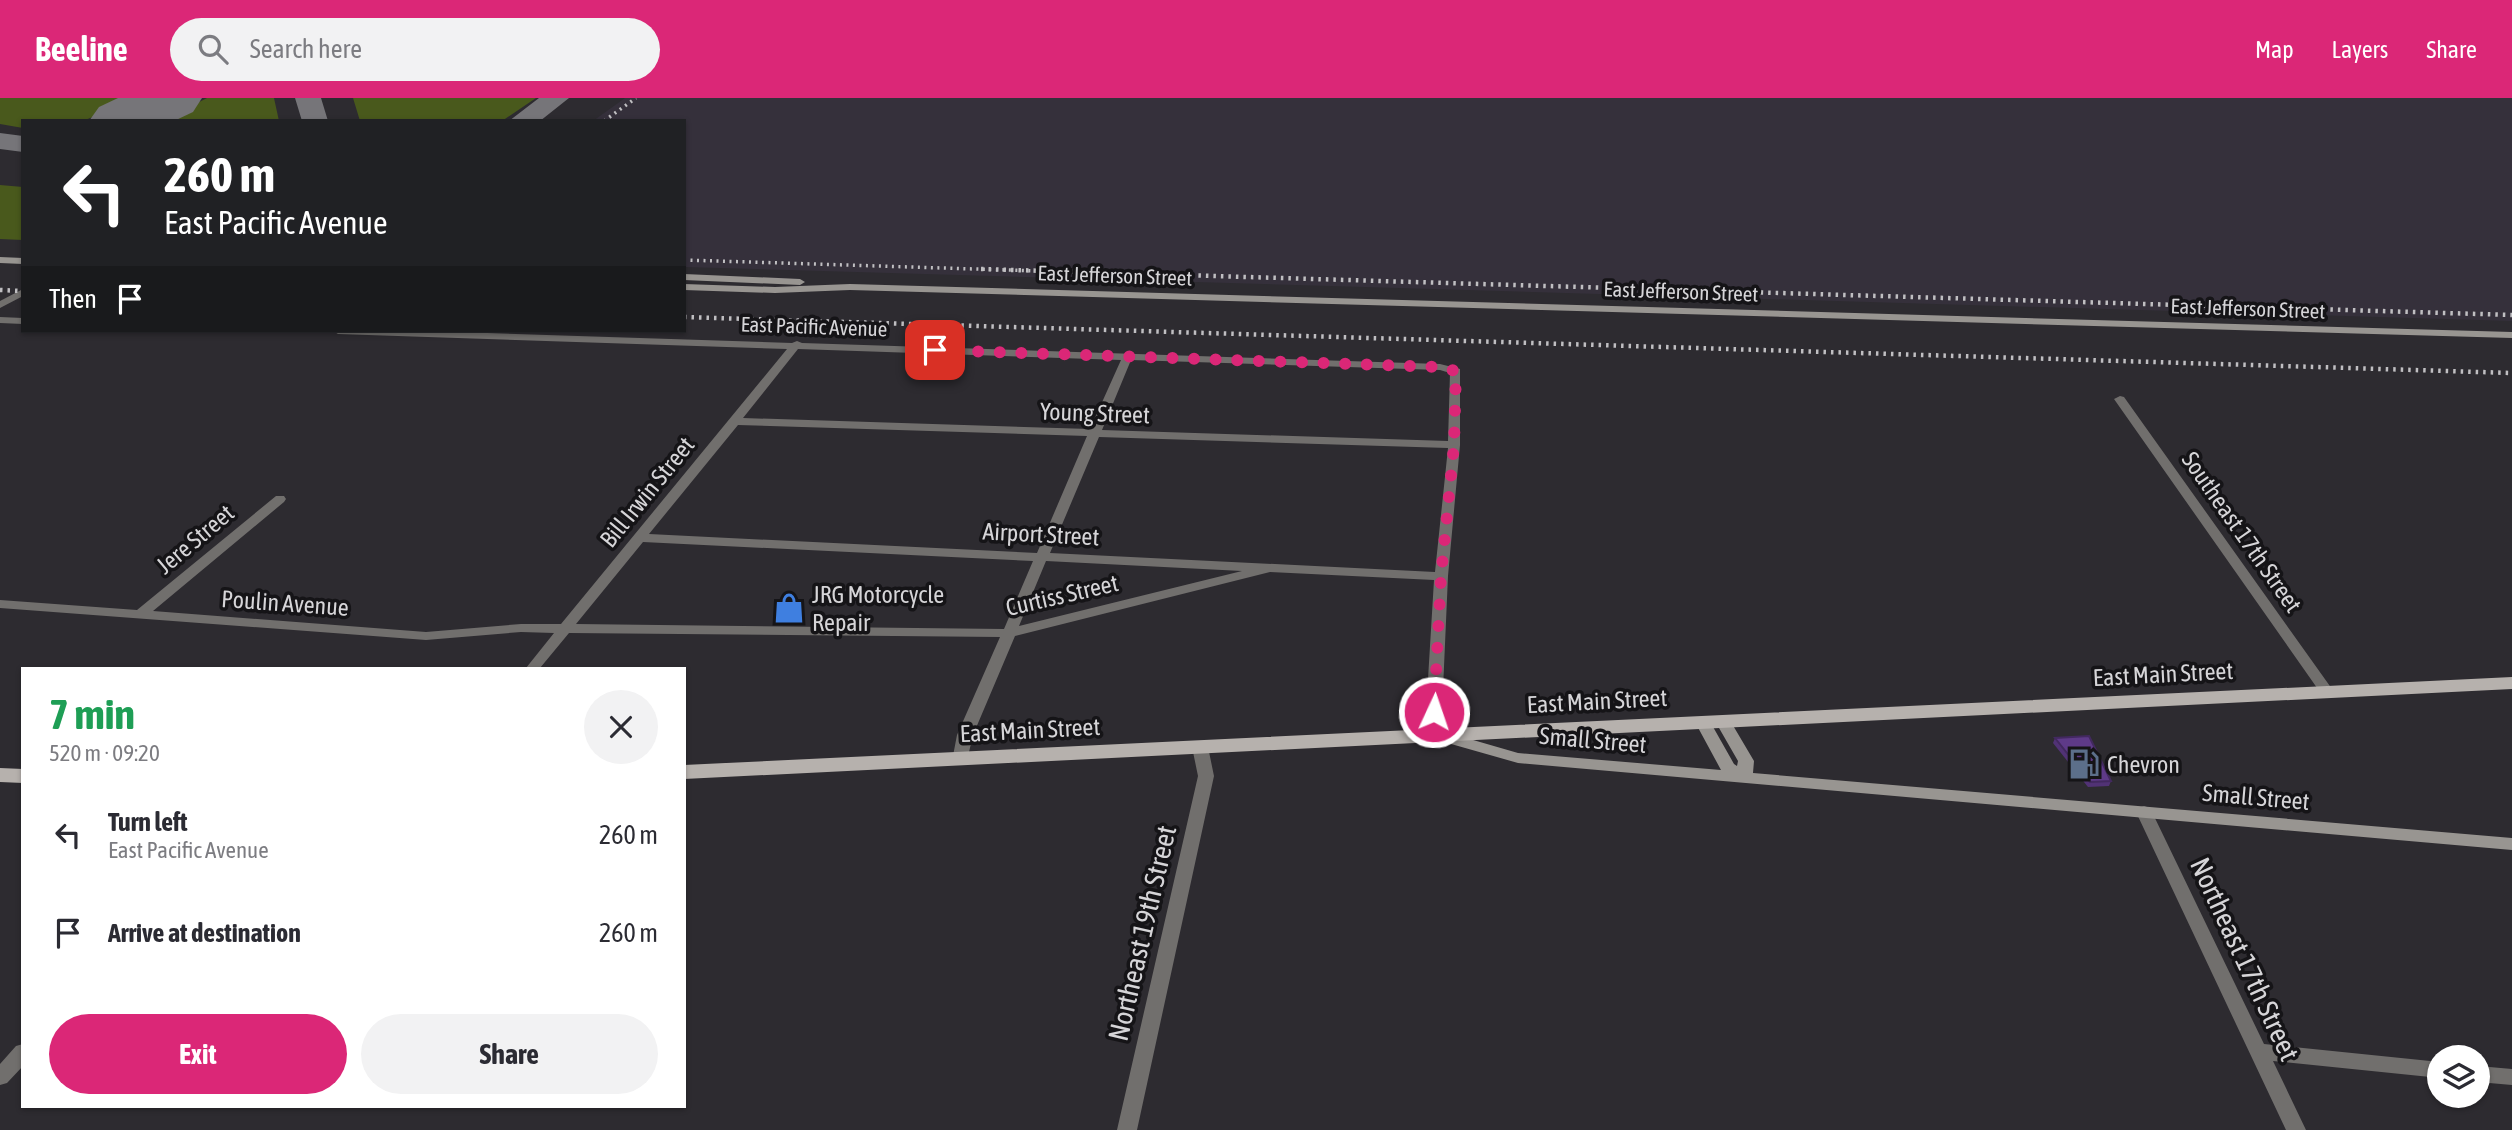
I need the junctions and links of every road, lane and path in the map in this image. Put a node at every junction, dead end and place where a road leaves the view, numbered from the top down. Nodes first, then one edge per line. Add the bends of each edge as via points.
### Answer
1 (0, 260) edge
2 (21, 261) edge
3 (686, 277) edge
4 (686, 287) edge
5 (850, 287) junction
6 (21, 293) edge
7 (21, 303) edge
8 (0, 305) edge
9 (0, 314) edge
10 (0, 320) edge
11 (21, 321) edge
12 (409, 333) edge
13 (2512, 335) edge
14 (797, 344) junction
15 (1128, 358) junction
16 (2120, 399) dead end
17 (735, 421) junction
18 (1095, 434) junction
19 (1454, 445) junction
20 (280, 499) dead end
21 (640, 537) junction
22 (1041, 557) junction
23 (1269, 569) junction
24 (1441, 576) junction
25 (0, 604) edge
26 (140, 615) junction
27 (566, 628) junction
28 (1010, 633) junction
29 (534, 667) edge
30 (2512, 684) edge
31 (2327, 692) junction
32 (1723, 721) junction
33 (1703, 722) junction
34 (1441, 735) junction
35 (1200, 747) junction
36 (960, 761) junction
37 (686, 772) edge
38 (0, 775) edge
39 (21, 776) edge
40 (1744, 778) junction
41 (2144, 812) junction
42 (2512, 844) edge
43 (2257, 1051) junction
44 (21, 1054) edge
45 (2427, 1069) edge
46 (2490, 1075) edge
47 (0, 1077) edge
48 (2512, 1077) edge
49 (1127, 1130) edge
50 (2296, 1130) edge

1 - 2 main road
3 - 5 main road, East Jefferson Street via 781,279
4 - 5 main road, East Jefferson Street
5 - 13 main road, East Jefferson Street
6 - 8 street
7 - 9 street
10 - 11 street
12 - 14 street, East Pacific Avenue
14 - 15 street, East Pacific Avenue
14 - 17 street, Bill Irwin Street
15 - 18 street
15 - 19 street, East Pacific Avenue via 1456,371
16 - 31 street, Southeast 17th Street
17 - 18 street, Young Street
17 - 21 street, Bill Irwin Street
18 - 19 street, Young Street
18 - 22 street
19 - 24 street
20 - 26 street, Jere Street
21 - 22 street, Airport Street
21 - 27 street, Bill Irwin Street
22 - 23 street, Airport Street
22 - 28 street
23 - 24 street, Airport Street
23 - 28 street, Curtiss Street
24 - 34 street via 1434,712
25 - 26 street, Poulin Avenue
26 - 27 street, Poulin Avenue via 426,636
27 - 28 street, Curtiss Street
27 - 29 street, Bill Irwin Street
28 - 36 street via 965,735
30 - 31 main road, East Main Street
31 - 32 main road, East Main Street
32 - 33 main road, East Main Street
32 - 40 main road via 1746,761
33 - 34 main road, East Main Street
33 - 40 main road via 1727,768
34 - 35 main road, East Main Street
34 - 40 main road, Small Street via 1518,758
35 - 36 main road, East Main Street
35 - 49 street, Northeast 19th Street via 1206,776
36 - 37 main road, East Main Street
38 - 39 main road
40 - 41 main road, Small Street
41 - 42 main road, Small Street
41 - 43 street, Northeast 17th Street
43 - 45 street
43 - 50 street, Northeast 17th Street
44 - 47 street
46 - 48 street

